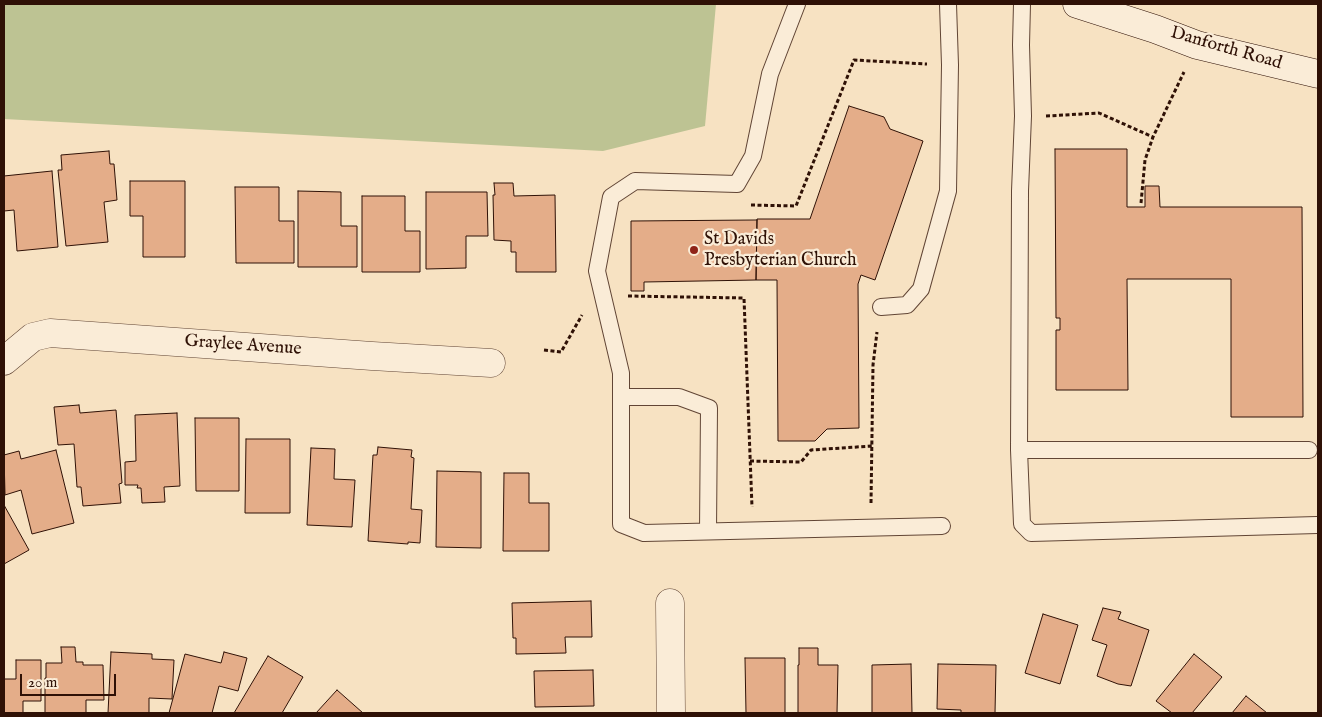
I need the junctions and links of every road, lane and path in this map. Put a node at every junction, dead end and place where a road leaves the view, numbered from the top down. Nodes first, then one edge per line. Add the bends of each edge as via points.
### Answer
1 (797, 4) edge
2 (948, 4) edge
3 (1022, 4) edge
4 (1076, 4) edge
5 (1196, 45) junction
6 (1318, 74) edge
7 (1023, 116) junction
8 (1153, 137) junction
9 (1141, 202) dead end
10 (604, 303) junction
11 (881, 306) joint
12 (544, 350) dead end
13 (4, 361) edge
14 (491, 363) dead end
15 (621, 397) junction
16 (872, 446) junction
17 (1018, 450) junction
18 (1309, 450) dead end
19 (750, 461) junction
20 (1317, 525) dead end
21 (942, 526) dead end
22 (871, 528) junction
23 (753, 530) junction
24 (708, 531) junction
25 (670, 603) dead end
26 (671, 713) edge

1 - 10 lane via 770,74 753,156 737,184 635,181 611,197 597,271
2 - 11 lane via 948,191 922,289 907,305
3 - 7 lane
4 - 5 street, Danforth Road
5 - 6 street, Danforth Road
5 - 8 path
7 - 8 path via 1098,113
7 - 17 lane
8 - 9 path via 1145,160
10 - 12 path via 584,310 561,352
10 - 15 lane via 621,373
10 - 19 path via 627,296 744,298
11 - 16 path via 873,365
13 - 14 street, Graylee Avenue via 33,337 50,332
15 - 24 lane via 679,397 709,408
15 - 24 lane via 621,524 644,533
16 - 19 path via 811,450 801,462
16 - 22 path
17 - 18 lane
17 - 20 lane via 1022,524 1031,533
19 - 23 path
21 - 22 lane
22 - 23 lane
23 - 24 lane
25 - 26 street

